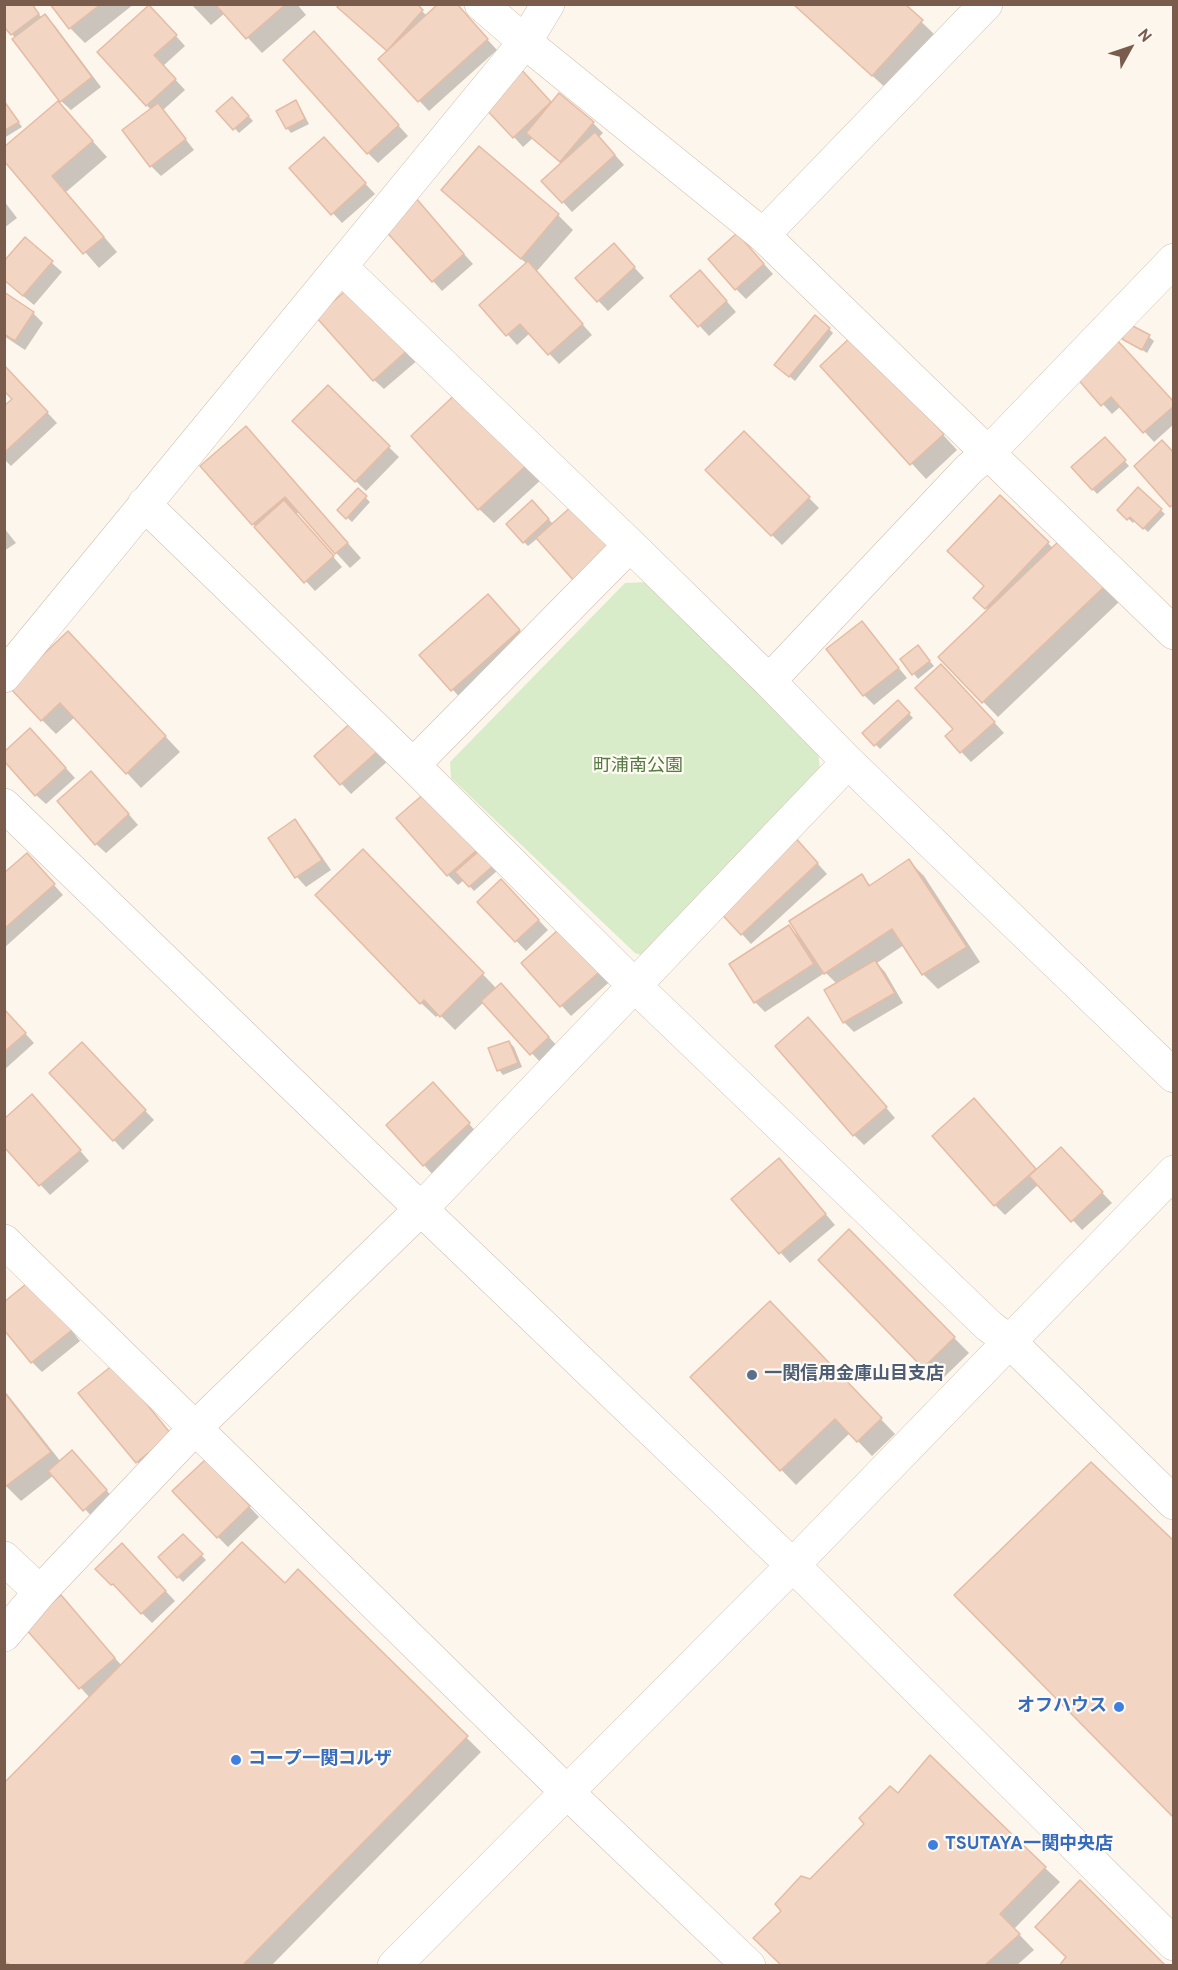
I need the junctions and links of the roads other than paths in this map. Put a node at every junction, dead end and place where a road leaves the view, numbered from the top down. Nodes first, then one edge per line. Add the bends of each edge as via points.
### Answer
1 (481, 4) edge
2 (548, 4) edge
3 (986, 4) edge
4 (525, 42) junction
5 (763, 235) junction
6 (1173, 260) edge
7 (341, 267) junction
8 (989, 452) junction
9 (144, 504) junction
10 (630, 545) junction
11 (1173, 633) edge
12 (4, 676) edge
13 (769, 681) junction
14 (848, 762) junction
15 (413, 765) junction
16 (4, 805) edge
17 (634, 985) junction
18 (1173, 1076) edge
19 (1173, 1172) edge
20 (421, 1209) junction
21 (4, 1241) edge
22 (1010, 1342) junction
23 (196, 1427) junction
24 (1173, 1503) edge
25 (4, 1558) edge
26 (792, 1566) junction
27 (40, 1592) junction
28 (4, 1635) edge
29 (567, 1792) junction
30 (1173, 1944) edge
31 (394, 1965) edge
32 (749, 1965) edge

1 - 4 street
2 - 4 street
3 - 5 street
4 - 5 street
4 - 7 street
5 - 8 street
6 - 8 street
7 - 9 street
7 - 10 street
8 - 11 street
8 - 13 street
9 - 12 street
9 - 15 street
10 - 13 street
10 - 15 street
13 - 14 street
14 - 17 street
14 - 18 street
15 - 17 street
16 - 20 street
17 - 20 street
17 - 22 street
19 - 22 street
20 - 23 street
20 - 26 street
21 - 23 street
22 - 24 street
22 - 26 street
23 - 27 street
23 - 29 street
25 - 27 street
26 - 29 street
26 - 30 street
27 - 28 street
29 - 31 street
29 - 32 street

